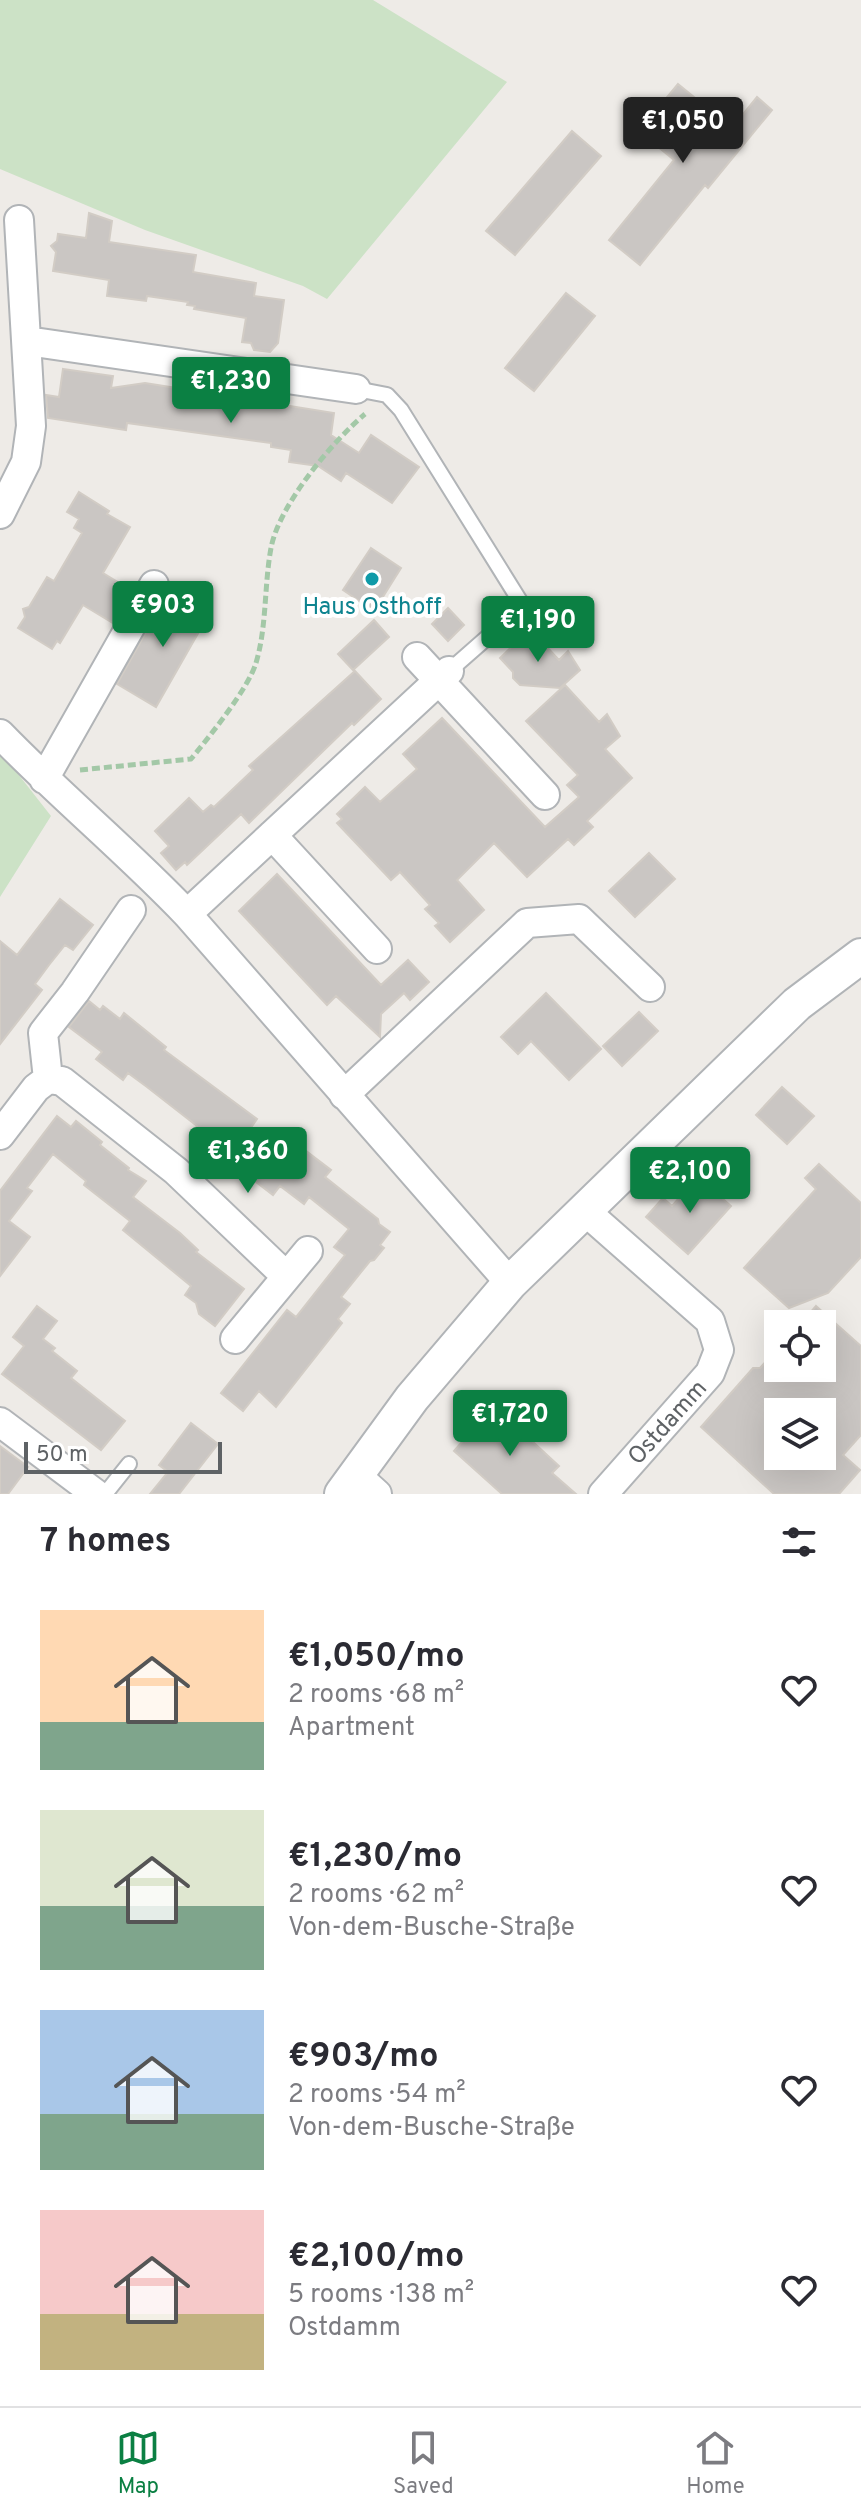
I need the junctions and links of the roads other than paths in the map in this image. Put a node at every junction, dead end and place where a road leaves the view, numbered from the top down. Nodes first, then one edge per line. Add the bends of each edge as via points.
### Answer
1 (19, 220) dead end
2 (27, 341) junction
3 (356, 389) joint
4 (0, 514) edge
5 (154, 585) dead end
6 (417, 657) dead end
7 (444, 676) junction
8 (0, 734) edge
9 (44, 779) junction
10 (545, 795) dead end
11 (272, 835) junction
12 (131, 910) dead end
13 (187, 914) junction
14 (377, 949) dead end
15 (861, 956) edge
16 (650, 987) dead end
17 (48, 1079) junction
18 (344, 1095) junction
19 (0, 1135) edge
20 (584, 1210) junction
21 (308, 1251) dead end
22 (286, 1276) junction
23 (510, 1283) junction
24 (235, 1339) dead end
25 (0, 1422) edge
26 (129, 1464) dead end
27 (358, 1488) edge
28 (96, 1494) edge
29 (105, 1494) edge
30 (603, 1494) edge

1 - 2 street
2 - 3 street
2 - 4 street via 31,426 26,462
3 - 7 lane via 387,395 401,410 523,606
5 - 9 street
6 - 7 street
7 - 10 street
7 - 11 street
8 - 9 street
9 - 13 street
11 - 13 street
11 - 14 street
12 - 17 street via 43,1033
13 - 18 street
15 - 20 street via 797,1004
16 - 18 street via 579,919 527,923
17 - 19 street
17 - 22 street via 62,1081 176,1171
18 - 23 street
20 - 23 street
20 - 30 street, Ostdamm via 710,1321 719,1350 710,1373
21 - 22 street
22 - 24 street
23 - 27 street via 412,1398
25 - 28 street
26 - 29 lane

